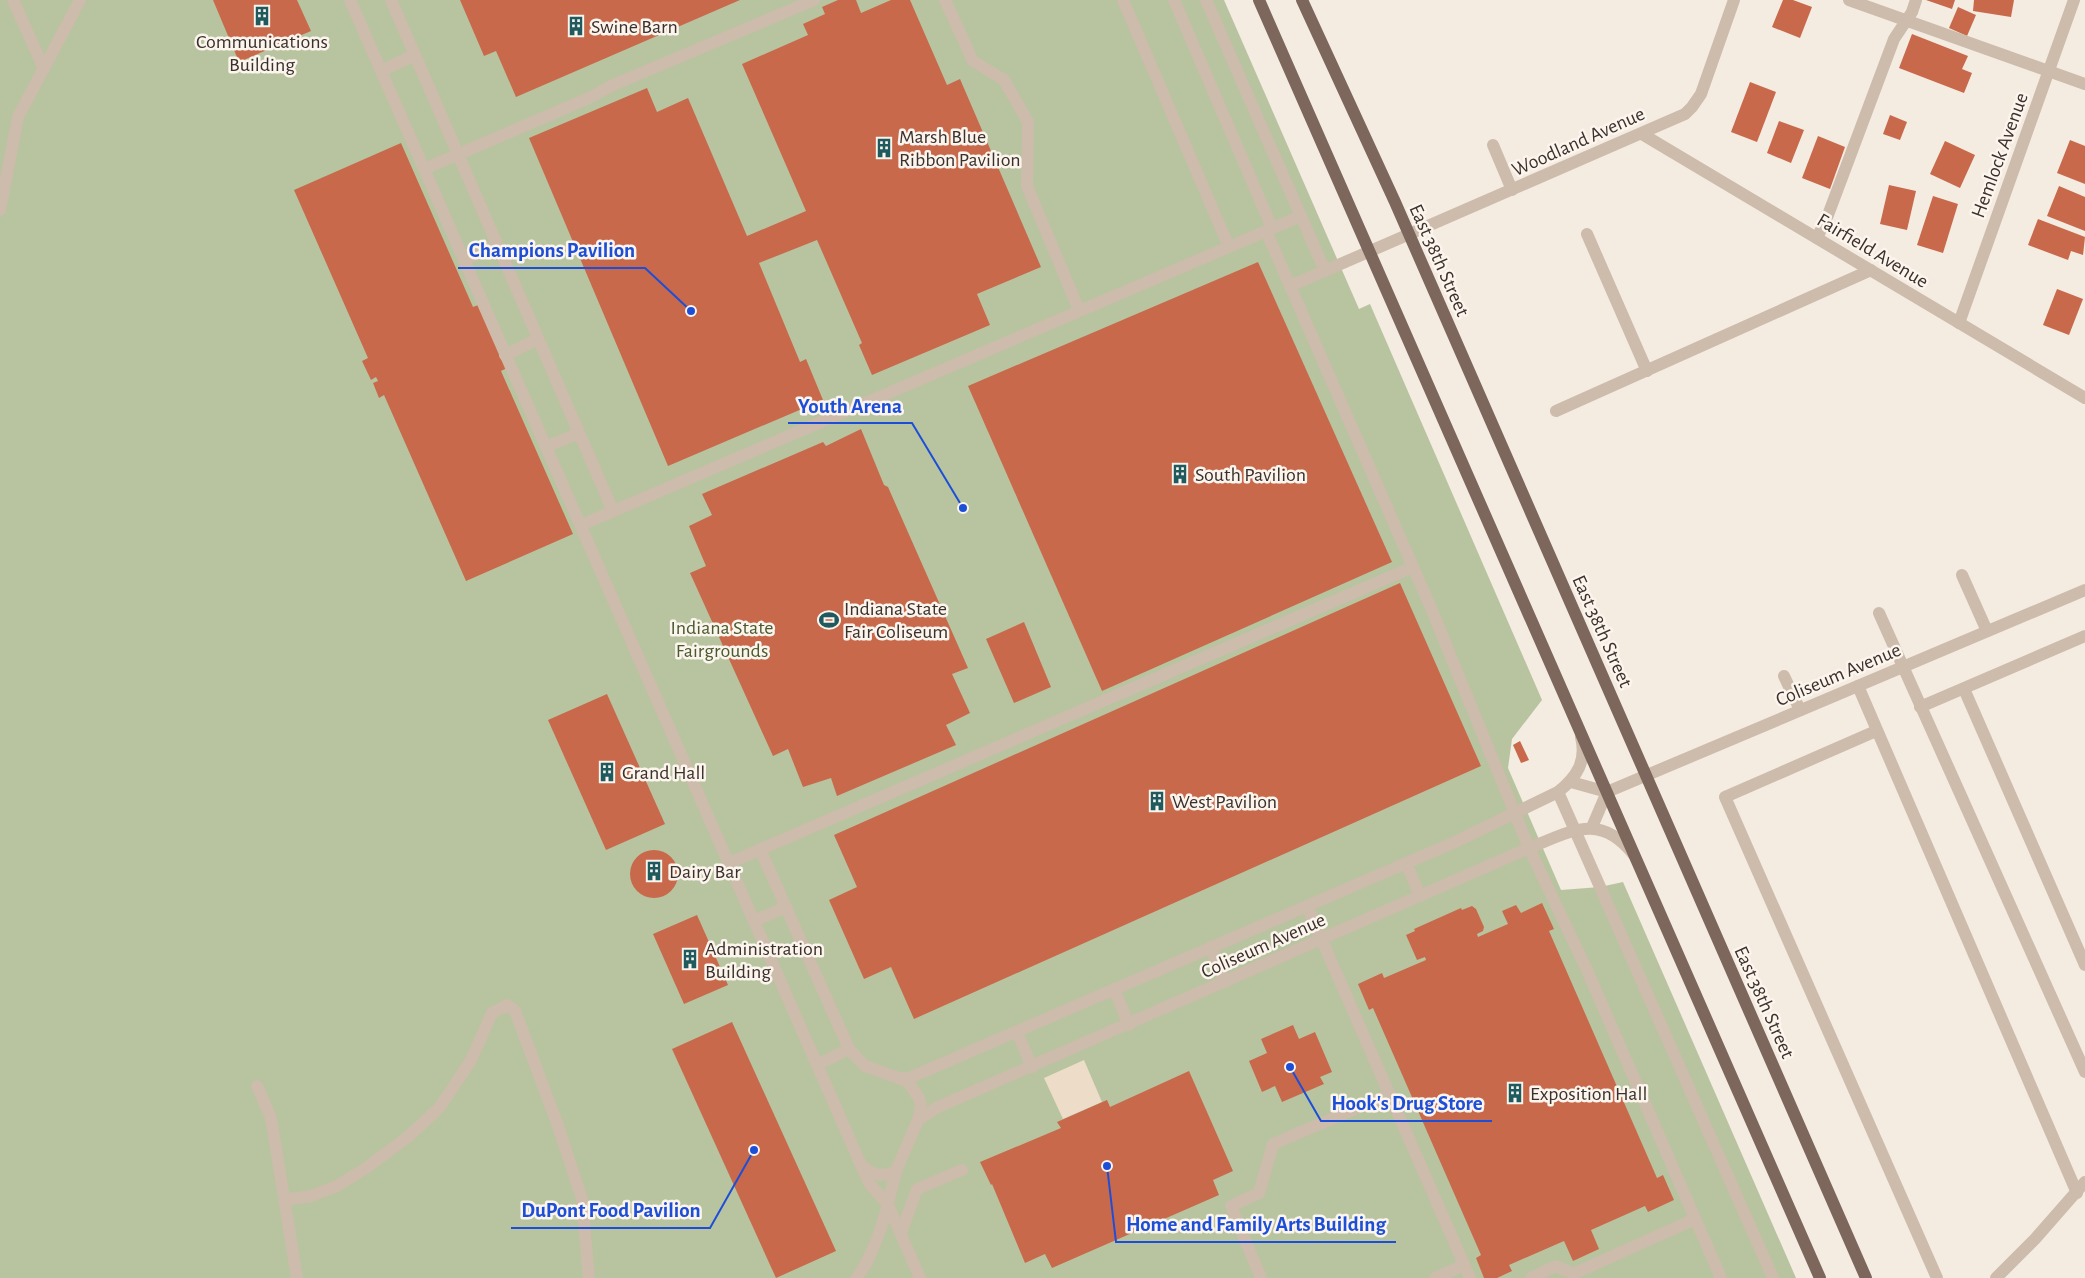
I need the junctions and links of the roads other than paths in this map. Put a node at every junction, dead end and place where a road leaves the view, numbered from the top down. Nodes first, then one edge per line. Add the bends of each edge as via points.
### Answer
1 (13, 0) edge
2 (80, 0) edge
3 (350, 0) edge
4 (390, 0) edge
5 (814, 0) edge
6 (945, 0) edge
7 (1123, 0) edge
8 (1174, 0) edge
9 (1206, 0) edge
10 (1259, 0) edge
11 (1302, 0) edge
12 (1734, 0) edge
13 (1849, 0) edge
14 (1916, 0) edge
15 (2074, 0) edge
16 (1907, 21) junction
17 (415, 55) junction
18 (44, 69) junction
19 (381, 71) junction
20 (2049, 71) junction
21 (2085, 84) edge
22 (1642, 134) junction
23 (1492, 145) dead end
24 (458, 155) junction
25 (424, 169) junction
26 (1512, 190) junction
27 (0, 210) edge
28 (1301, 216) junction
29 (1269, 230) junction
30 (1587, 234) dead end
31 (1409, 235) junction
32 (1817, 238) junction
33 (497, 245) junction
34 (1229, 246) junction
35 (1370, 252) junction
36 (464, 260) junction
37 (1871, 270) junction
38 (1325, 271) junction
39 (1290, 286) junction
40 (1079, 310) junction
41 (1959, 323) junction
42 (538, 339) junction
43 (505, 355) junction
44 (1647, 371) junction
45 (2085, 398) edge
46 (1556, 411) dead end
47 (579, 434) junction
48 (546, 448) junction
49 (613, 511) junction
50 (580, 526) junction
51 (1413, 567) junction
52 (1962, 575) dead end
53 (2085, 590) edge
54 (1879, 612) dead end
55 (1987, 632) junction
56 (2085, 636) edge
57 (1902, 667) junction
58 (1784, 676) dead end
59 (1858, 686) junction
60 (1964, 689) junction
61 (1920, 707) junction
62 (1800, 710) junction
63 (1876, 731) junction
64 (1580, 732) junction
65 (1646, 776) junction
66 (1571, 782) junction
67 (1558, 792) junction
68 (1607, 792) junction
69 (1515, 813) junction
70 (1592, 827) junction
71 (1575, 830) junction
72 (1530, 848) junction
73 (760, 849) junction
74 (1635, 858) junction
75 (728, 863) junction
76 (1406, 863) junction
77 (1420, 896) junction
78 (1307, 906) junction
79 (786, 907) junction
80 (754, 921) junction
81 (1322, 940) junction
82 (1210, 947) junction
83 (2085, 965) edge
84 (1225, 982) junction
85 (1114, 989) junction
86 (1129, 1024) junction
87 (1017, 1032) junction
88 (849, 1049) junction
89 (817, 1065) junction
90 (1032, 1067) junction
91 (2085, 1072) edge
92 (898, 1078) junction
93 (257, 1086) dead end
94 (1390, 1094) junction
95 (918, 1120) junction
96 (861, 1165) junction
97 (896, 1170) junction
98 (962, 1170) dead end
99 (2085, 1182) edge
100 (2077, 1193) junction
101 (284, 1200) junction
102 (888, 1205) junction
103 (1695, 1220) junction
104 (901, 1234) junction
105 (1464, 1265) junction
106 (297, 1278) edge
107 (589, 1278) edge
108 (857, 1278) edge
109 (920, 1278) edge
110 (1261, 1278) edge
111 (1435, 1278) edge
112 (1470, 1278) edge
113 (1531, 1278) edge
114 (1721, 1278) edge
115 (1774, 1278) edge
116 (1820, 1278) edge
117 (1866, 1278) edge
118 (1937, 1278) edge
119 (1996, 1278) edge

1 - 18 street
2 - 18 street
3 - 19 street
4 - 17 street
5 - 24 street
6 - 40 street via 973,61 1004,80 1028,122 1027,186
7 - 34 street
8 - 29 street
9 - 28 street
10 - 35 main road
11 - 31 main road, East 38th Street
12 - 22 street, Woodland Avenue via 1695,103 1680,117
13 - 16 street
14 - 16 street
15 - 20 street, Hemlock Avenue
16 - 20 street
16 - 32 street via 1894,39
17 - 19 street
17 - 24 street
18 - 27 street via 18,117
19 - 25 street
20 - 21 street
20 - 41 street, Hemlock Avenue
22 - 26 street, Woodland Avenue
22 - 32 street, Fairfield Avenue
23 - 26 street
24 - 25 street
24 - 33 street
25 - 36 street
26 - 31 street, Woodland Avenue
28 - 29 street
28 - 38 street
29 - 34 street
29 - 39 street
30 - 44 street
31 - 35 street, Woodland Avenue
31 - 65 main road, East 38th Street
32 - 37 street, Fairfield Avenue
33 - 36 street
33 - 42 street
34 - 40 street
35 - 38 street, Woodland Avenue
35 - 64 main road
36 - 43 street
37 - 41 street, Fairfield Avenue
37 - 44 street
38 - 39 street, Woodland Avenue
39 - 51 street
40 - 49 street
41 - 45 street, Fairfield Avenue
42 - 43 street
42 - 47 street
43 - 48 street
44 - 46 street
47 - 48 street
47 - 49 street
48 - 50 street
49 - 50 street
50 - 75 street
51 - 69 street
51 - 73 street
52 - 55 street
53 - 55 street, Coliseum Avenue
54 - 57 street
55 - 57 street, Coliseum Avenue
56 - 60 street
57 - 59 street, Coliseum Avenue
57 - 61 street
58 - 62 street
59 - 62 street, Coliseum Avenue
59 - 63 street
60 - 61 street
60 - 83 street
61 - 91 street
62 - 65 street, Coliseum Avenue
63 - 100 street
63 - 118 street via 1725,797
64 - 66 street via 1583,759
64 - 68 main road
65 - 68 street, Coliseum Avenue
65 - 117 main road, East 38th Street
66 - 67 street, Coliseum Avenue
66 - 68 street
67 - 69 street, Coliseum Avenue
67 - 71 street
68 - 70 street
68 - 74 main road
69 - 72 street
69 - 76 street, Coliseum Avenue
70 - 71 street, Coliseum Avenue
70 - 74 street via 1612,835
71 - 72 street, Coliseum Avenue
71 - 115 street
72 - 77 street, Coliseum Avenue
72 - 103 street via 1586,968
73 - 75 street
73 - 79 street
74 - 116 main road
75 - 80 street
76 - 77 street
76 - 78 street, Coliseum Avenue
77 - 81 street, Coliseum Avenue
78 - 81 street
78 - 82 street, Coliseum Avenue
79 - 80 street
79 - 88 street
80 - 89 street
81 - 84 street, Coliseum Avenue
81 - 94 street
82 - 84 street
82 - 85 street, Coliseum Avenue
84 - 86 street, Coliseum Avenue
85 - 86 street
85 - 87 street, Coliseum Avenue
86 - 90 street, Coliseum Avenue
87 - 90 street
87 - 92 street, Coliseum Avenue via 909,1078
88 - 89 street
88 - 92 street via 864,1066
89 - 96 street
90 - 95 street, Coliseum Avenue via 938,1107
92 - 95 street via 907,1081 916,1091 921,1106
93 - 101 street via 271,1118
94 - 105 street
94 - 110 street via 1273,1144 1259,1193 1231,1206
95 - 97 street
96 - 97 street via 875,1175 890,1174
96 - 102 street via 869,1183
97 - 102 street
98 - 104 street via 917,1189
99 - 100 street
100 - 119 street
101 - 106 street
101 - 107 street via 311,1196 337,1186 409,1136 440,1108 471,1060 492,1013 507,1005 515,1011 582,1199
102 - 104 street
102 - 108 street via 872,1254
103 - 113 street via 1573,1274 1556,1266
103 - 114 street
104 - 109 street
105 - 111 street
105 - 112 street

